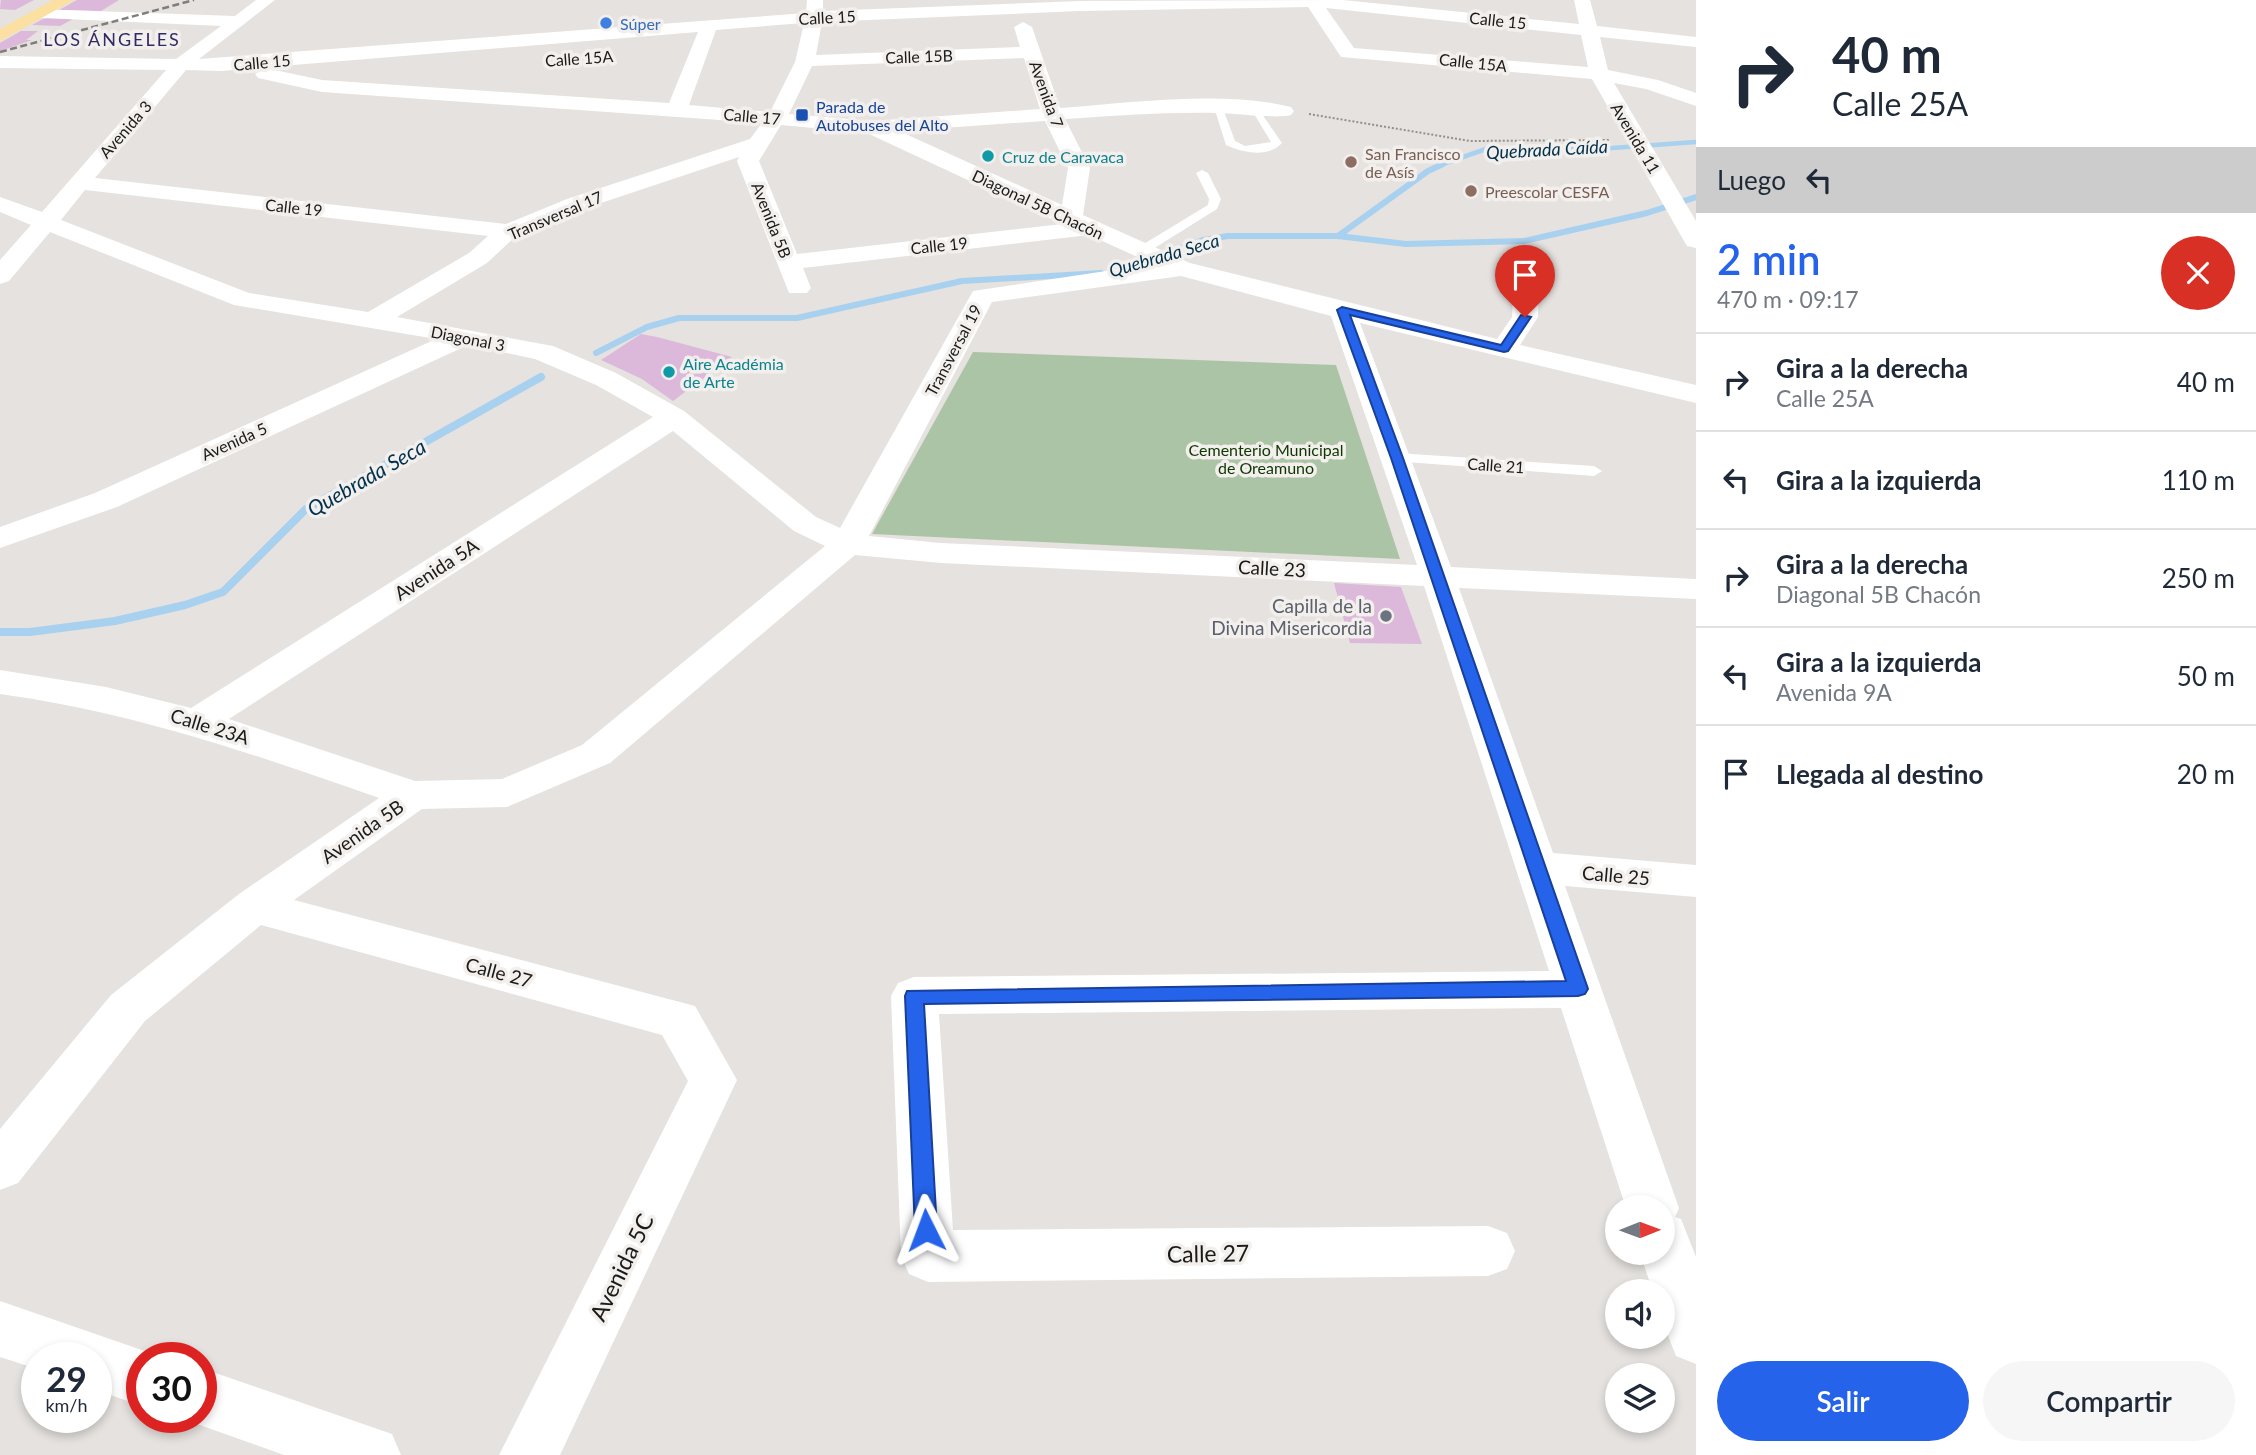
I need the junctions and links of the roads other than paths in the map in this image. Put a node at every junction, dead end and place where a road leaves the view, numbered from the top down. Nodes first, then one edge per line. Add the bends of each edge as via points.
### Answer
1 (66, 0) edge
2 (267, 0) edge
3 (1582, 0) edge
4 (1313, 2) junction
5 (1078, 3) edge
6 (1386, 4) edge
7 (815, 9) edge
8 (1017, 9) junction
9 (639, 10) dead end
10 (43, 13) junction
11 (236, 21) junction
12 (710, 23) junction
13 (633, 30) junction
14 (1587, 30) junction
15 (0, 36) edge
16 (1696, 42) edge
17 (472, 45) junction
18 (700, 50) junction
19 (673, 51) dead end
20 (1032, 52) junction
21 (806, 61) junction
22 (0, 62) edge
23 (182, 63) junction
24 (222, 65) joint
25 (260, 67) junction
26 (1599, 74) junction
27 (439, 94) junction
28 (1696, 100) edge
29 (1216, 106) junction
30 (1255, 107) junction
31 (677, 110) junction
32 (1284, 111) road end
33 (1052, 114) junction
34 (776, 118) junction
35 (873, 127) junction
36 (756, 144) junction
37 (1202, 173) dead end
38 (79, 183) junction
39 (0, 204) edge
40 (47, 223) junction
41 (1080, 224) junction
42 (508, 231) junction
43 (1696, 241) edge
44 (1141, 251) junction
45 (1527, 257) dead end
46 (790, 262) junction
47 (1181, 268) junction
48 (0, 276) edge
49 (798, 288) dead end
50 (1342, 310) junction
51 (372, 321) junction
52 (465, 336) junction
53 (1504, 349) junction
54 (1696, 394) edge
55 (674, 417) junction
56 (1397, 458) junction
57 (1594, 471) dead end
58 (0, 538) edge
59 (848, 544) junction
60 (1436, 576) junction
61 (1696, 589) edge
62 (0, 682) edge
63 (199, 721) junction
64 (413, 794) junction
65 (1537, 868) junction
66 (1696, 881) edge
67 (254, 906) junction
68 (1578, 989) junction
69 (713, 1080) joint
70 (0, 1167) edge
71 (1649, 1195) edge
72 (1488, 1251) dead end
73 (1672, 1265) edge
74 (0, 1329) edge
75 (1696, 1336) edge
76 (39, 1342) edge
77 (217, 1402) edge
78 (371, 1455) edge
79 (529, 1455) edge

1 - 10 main road
2 - 11 street, Avenida 3
3 - 14 street, Avenida 11
4 - 5 street, Calle 15
4 - 6 street, Calle 15
4 - 26 street, Calle 15A via 1348,52
5 - 8 street, Calle 15
6 - 14 street, Calle 15
7 - 8 street, Calle 15
7 - 12 street, Calle 15
7 - 21 street
8 - 20 street, Avenida 7
9 - 13 street
10 - 11 street
10 - 15 main road
11 - 23 street, Avenida 3
12 - 13 street, Calle 15
12 - 18 street
13 - 17 street, Calle 15
14 - 16 street, Calle 15
14 - 26 street, Avenida 11
17 - 25 street, Calle 15
17 - 27 street
18 - 19 street
18 - 31 street
20 - 21 street, Calle 15B
20 - 33 street, Avenida 7
21 - 34 street
22 - 23 street, Calle 15
23 - 24 street, Calle 15
23 - 38 street, Avenida 3
24 - 25 street, Calle 17
25 - 27 street, Calle 17 via 323,86
26 - 28 street, Calle 15A via 1651,84
26 - 43 street, Avenida 11
27 - 31 street, Calle 17
29 - 30 street, Calle 17
29 - 30 lane via 1230,143 1244,149 1271,148 1277,143
29 - 33 street, Calle 17
30 - 32 street, Calle 17
31 - 34 street, Calle 17
33 - 35 street, Calle 17
33 - 41 street, Avenida 7 via 1079,168
34 - 35 street, Calle 17
34 - 36 street
35 - 41 street, Diagonal 5B Chacón
36 - 42 street, Transversal 17
36 - 46 street, Avenida 5B via 748,161
37 - 44 lane via 1215,199 1213,207
38 - 40 street, Avenida 3
38 - 42 street, Calle 19
39 - 40 street
40 - 48 street, Avenida 3
40 - 51 street, Diagonal 3 via 243,300
41 - 44 street, Diagonal 5B Chacón
41 - 46 street, Calle 19
42 - 51 street, Transversal 17 via 478,258
44 - 47 street, Diagonal 5B Chacón
45 - 53 street via 1525,317
46 - 49 street, Avenida 5B
47 - 50 street, Diagonal 5B Chacón
47 - 59 street, Transversal 19 via 982,296
50 - 53 street, Diagonal 5B Chacón
50 - 56 street
51 - 52 street, Diagonal 3
52 - 55 street, Diagonal 3 via 543,352 607,379
52 - 58 street, Avenida 5 via 106,500
53 - 54 street, Diagonal 5B Chacón
55 - 59 street, Diagonal 3 via 805,524
55 - 63 street, Avenida 5A
56 - 57 lane, Calle 21
56 - 60 street
59 - 60 street, Calle 23 via 941,553
59 - 64 street, Avenida 5B via 596,754 507,793
60 - 61 street, Calle 23
60 - 65 street
62 - 63 street, Calle 23A via 62,688
63 - 64 street, Calle 23A
64 - 67 street, Avenida 5B
65 - 66 street, Calle 25
65 - 68 street
67 - 69 street, Calle 27 via 678,1020
67 - 70 street, Avenida 5B via 128,1008
68 - 71 street
68 - 72 street, Calle 27 via 914,996 928,1256
69 - 79 street, Avenida 5C
73 - 75 street
74 - 76 street
77 - 78 street

